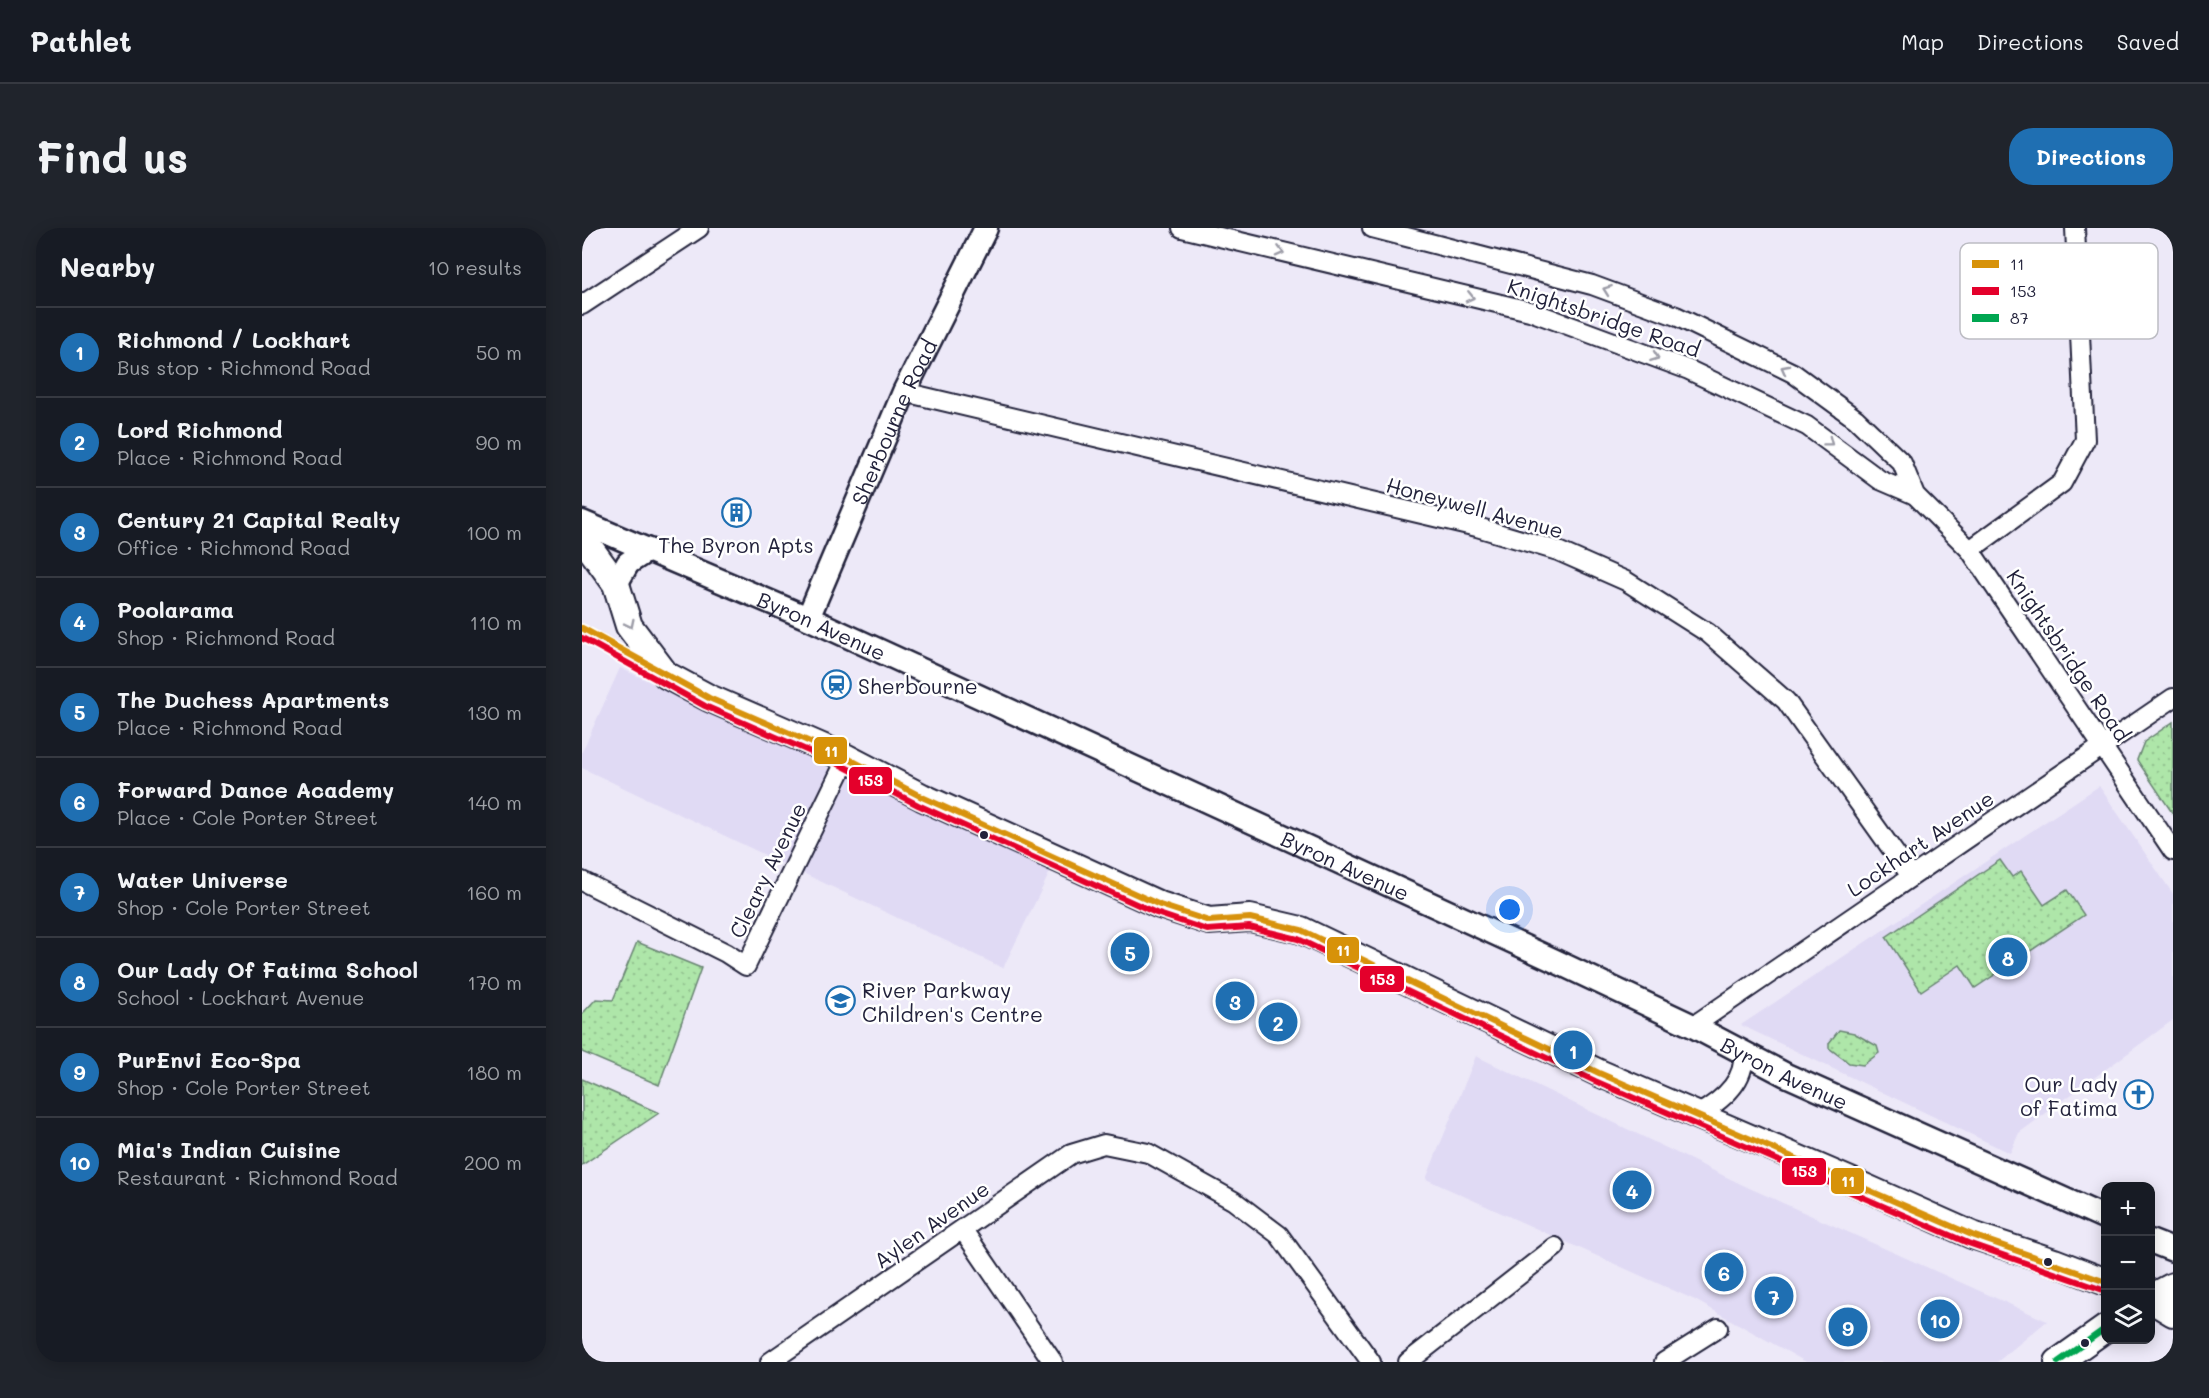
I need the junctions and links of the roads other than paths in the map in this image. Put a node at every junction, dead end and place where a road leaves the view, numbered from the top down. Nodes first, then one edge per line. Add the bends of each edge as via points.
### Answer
1 (699, 228) edge
2 (986, 228) edge
3 (1182, 228) edge
4 (1372, 228) edge
5 (2075, 228) edge
6 (2076, 243) edge
7 (582, 305) edge
8 (2080, 339) edge
9 (904, 392) junction
10 (1916, 495) junction
11 (582, 522) edge
12 (582, 537) edge
13 (648, 550) junction
14 (1970, 550) junction
15 (616, 584) junction
16 (808, 618) junction
17 (2173, 698) edge
18 (2103, 747) junction
19 (847, 758) junction
20 (2173, 851) edge
21 (1911, 876) junction
22 (582, 881) edge
23 (1693, 1026) junction
24 (1743, 1052) junction
25 (1697, 1115) junction
26 (2101, 1216) edge
27 (963, 1230) junction
28 (2155, 1243) edge
29 (1555, 1247) dead end
30 (2173, 1250) edge
31 (2101, 1280) edge
32 (2161, 1290) edge
33 (2173, 1313) edge
34 (1718, 1328) dead end
35 (2101, 1332) edge
36 (770, 1362) edge
37 (1053, 1362) edge
38 (1371, 1362) edge
39 (1407, 1362) edge
40 (1664, 1362) edge
41 (2058, 1362) edge

1 - 7 street
2 - 9 street, Sherbourne Road
3 -> 10 street, Knightsbridge Road via 1530,311 1689,370 1808,426 1880,480
10 -> 4 street, Knightsbridge Road via 1902,464 1856,419 1793,373 1721,337 1592,285
5 - 6 street
8 - 14 street via 2085,440 2062,483
9 - 16 street, Sherbourne Road
9 - 21 street, Honeywell Avenue via 1477,527 1558,551 1626,581 1708,633 1785,701
10 - 14 street, Knightsbridge Road
11 - 13 street, Byron Avenue
12 - 15 main road
13 - 15 street via 628,563
13 - 16 street, Byron Avenue
14 - 18 street, Knightsbridge Road
15 -> 19 main road via 629,626 666,675
16 - 23 street, Byron Avenue
17 - 18 street, Lockhart Avenue
18 - 20 street, Knightsbridge Road
18 - 21 street, Lockhart Avenue
19 - 22 street, Cleary Avenue via 746,966
19 - 25 main road via 922,797 1160,905 1209,921 1250,918 1301,930 1521,1038
21 - 23 street, Lockhart Avenue
23 - 24 street, Byron Avenue
24 - 25 street via 1738,1080 1726,1095
24 - 26 street, Byron Avenue via 1786,1075
25 - 31 main road via 1972,1236
27 - 36 street, Aylen Avenue
27 - 37 street
27 - 38 street, Aylen Avenue via 1071,1154 1104,1144 1148,1153 1234,1202 1279,1235
28 - 30 street
29 - 39 street
32 - 33 main road
34 - 40 street
35 - 41 main road

